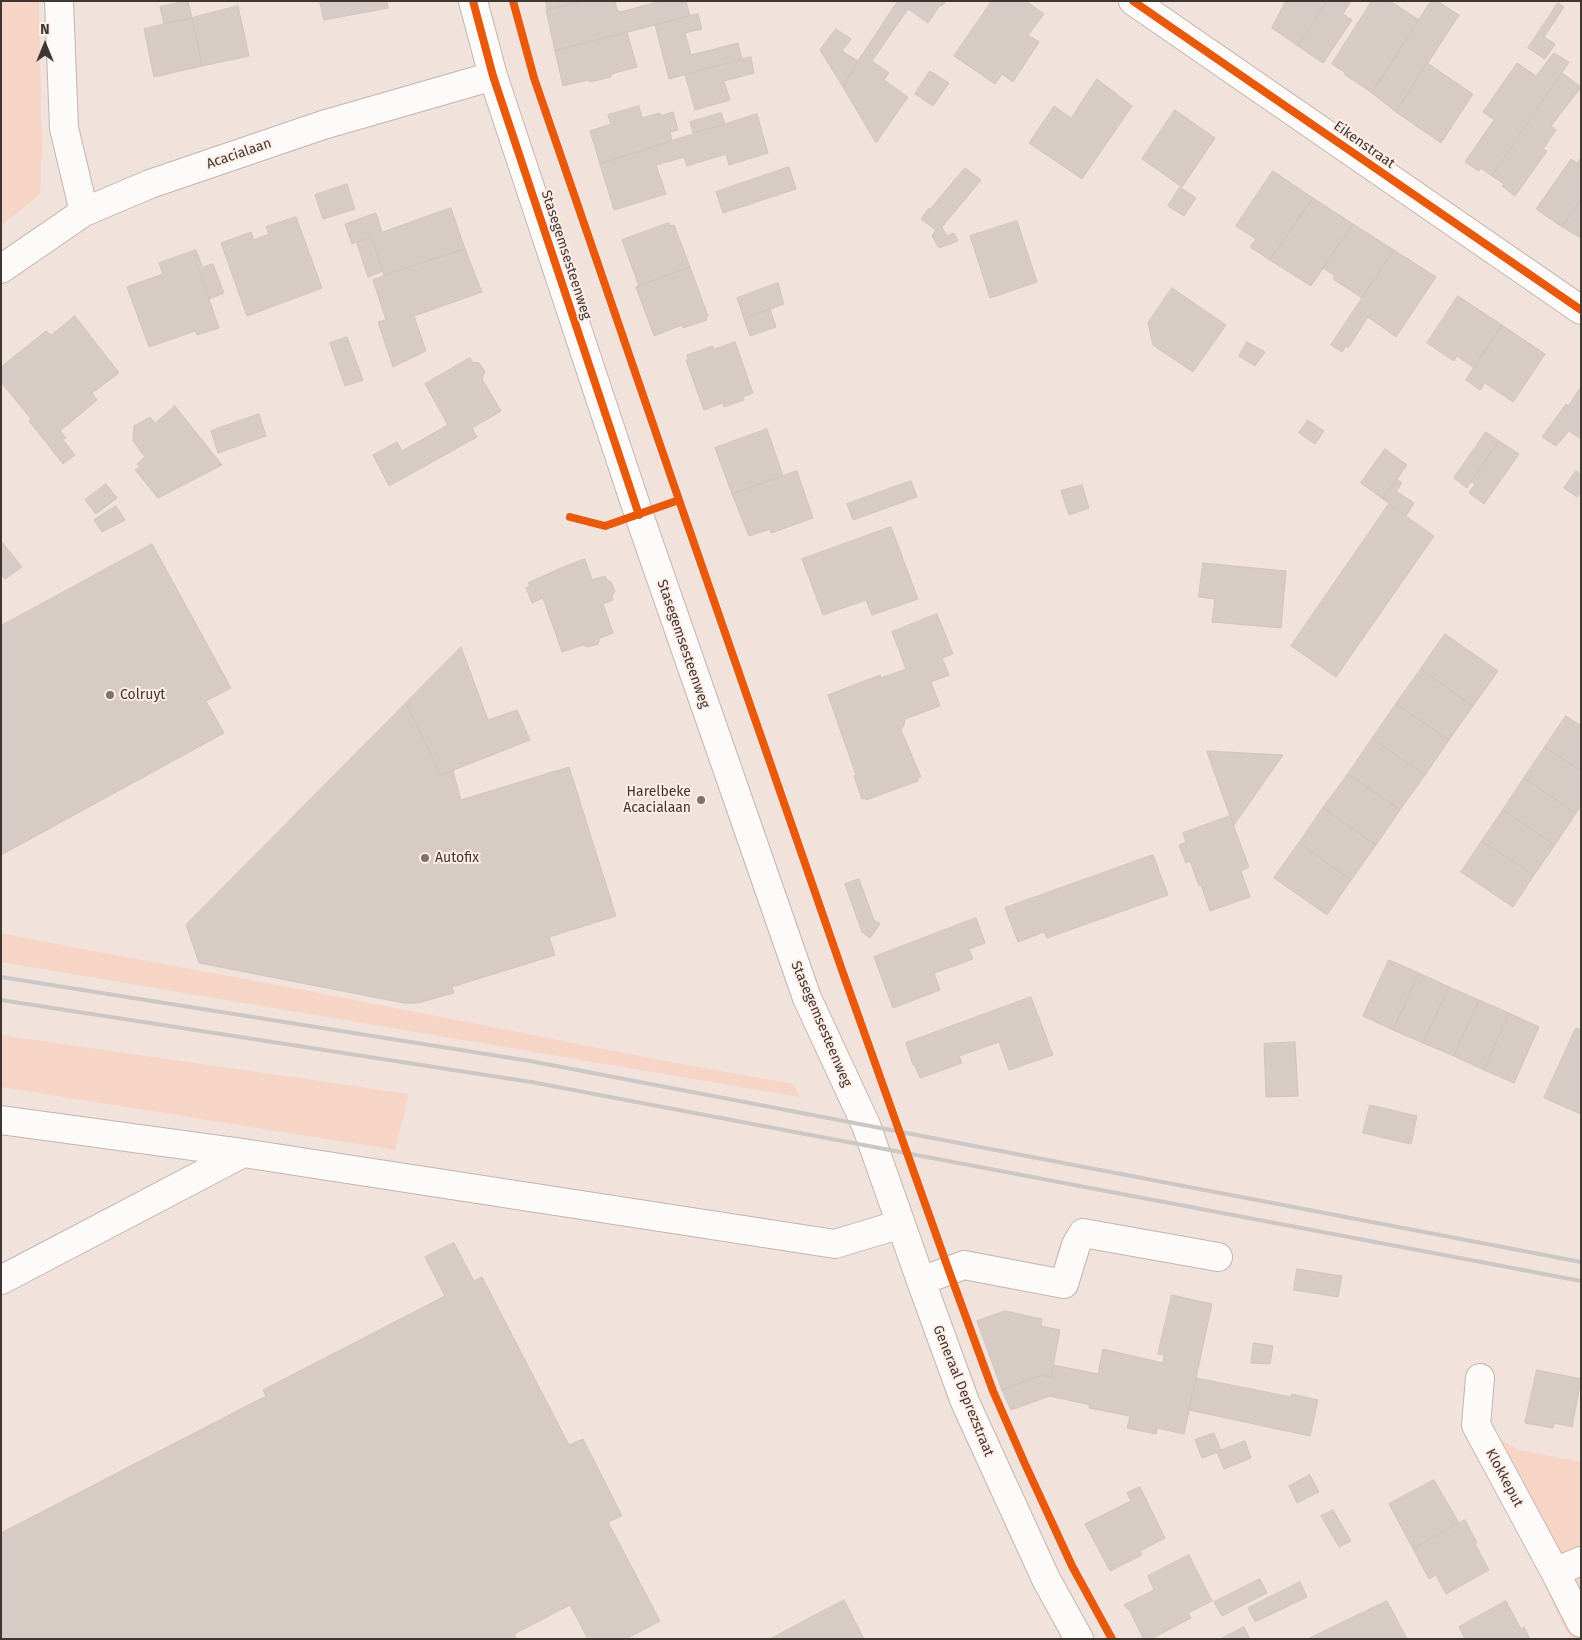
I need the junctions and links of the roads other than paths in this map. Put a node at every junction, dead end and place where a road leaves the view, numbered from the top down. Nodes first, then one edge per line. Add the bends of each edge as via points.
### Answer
1 (59, 1) edge
2 (473, 1) edge
3 (1133, 1) edge
4 (493, 76) junction
5 (84, 212) junction
6 (1, 269) edge
7 (1581, 310) edge
8 (1, 1120) edge
9 (869, 1135) joint
10 (243, 1153) junction
11 (901, 1224) junction
12 (1218, 1257) dead end
13 (1, 1280) edge
14 (920, 1282) junction
15 (1480, 1378) dead end
16 (1581, 1561) edge
17 (1555, 1572) junction
18 (1581, 1623) edge
19 (1079, 1639) edge

1 - 5 street via 64,128
2 - 4 street, Stasegemsesteenweg
3 - 7 street, Eikenstraat
4 - 5 street, Acacialaan via 323,125 150,184
4 - 9 street, Stasegemsesteenweg via 774,907 807,998
5 - 6 street, Acacialaan
8 - 10 street
9 - 11 street, Generaal Deprezstraat
10 - 11 street via 835,1244
10 - 13 street
11 - 14 street, Generaal Deprezstraat
12 - 14 street via 1083,1233 1064,1284 964,1265
14 - 19 street, Generaal Deprezstraat via 987,1451 1046,1579
15 - 17 street, Klokkeput via 1476,1425
16 - 17 street
17 - 18 street, Klokkeput

